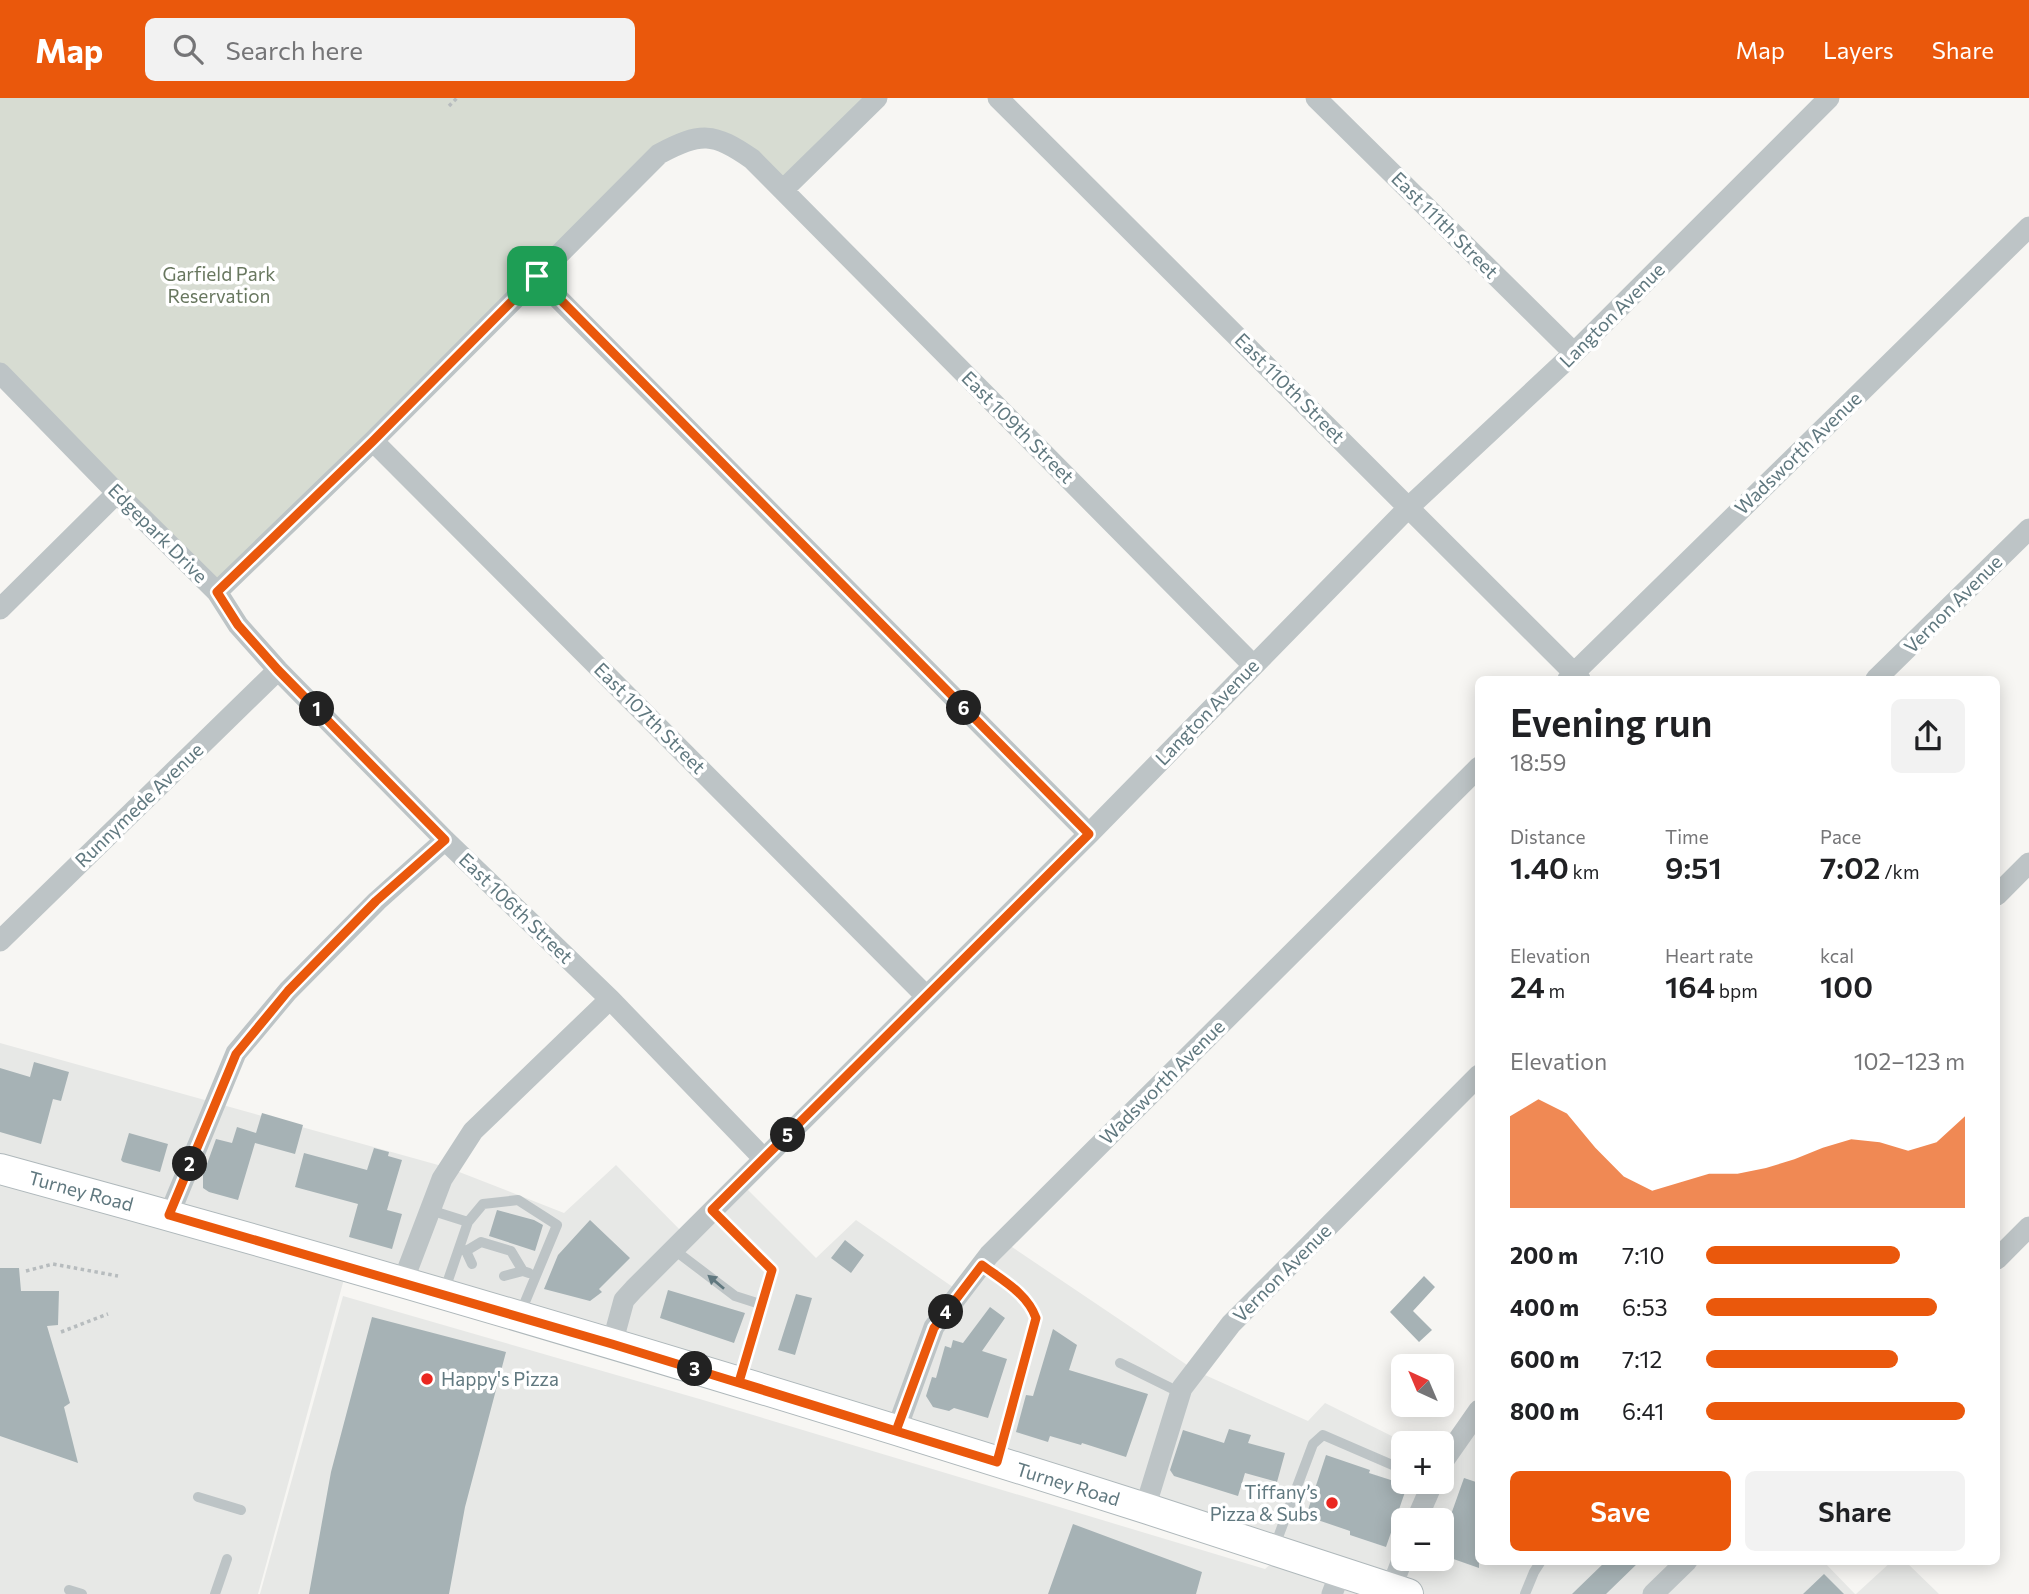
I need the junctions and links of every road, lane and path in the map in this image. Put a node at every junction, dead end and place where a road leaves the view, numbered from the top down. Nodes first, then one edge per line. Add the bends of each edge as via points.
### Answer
1 (457, 98) edge
2 (877, 98) edge
3 (998, 98) edge
4 (1316, 98) edge
5 (1829, 98) edge
6 (449, 106) dead end
7 (783, 190) junction
8 (2029, 227) edge
9 (537, 276) junction
10 (1574, 353) junction
11 (0, 373) edge
12 (373, 441) junction
13 (117, 494) junction
14 (1409, 507) junction
15 (2029, 529) edge
16 (217, 592) junction
17 (0, 609) edge
18 (1253, 665) junction
19 (278, 670) junction
20 (1573, 676) edge
21 (1575, 676) edge
22 (1879, 676) edge
23 (1475, 771) edge
24 (1089, 834) junction
25 (445, 840) junction
26 (2029, 863) edge
27 (2000, 892) edge
28 (0, 941) edge
29 (926, 996) junction
30 (610, 999) junction
31 (1475, 1079) edge
32 (764, 1159) junction
33 (0, 1168) edge
34 (430, 1210) junction
35 (712, 1210) junction
36 (169, 1215) junction
37 (468, 1222) junction
38 (2029, 1227) edge
39 (673, 1249) junction
40 (462, 1250) junction
41 (2000, 1256) edge
42 (472, 1264) dead end
43 (982, 1265) junction
44 (26, 1271) dead end
45 (523, 1271) junction
46 (535, 1275) junction
47 (118, 1276) dead end
48 (504, 1276) dead end
49 (402, 1284) junction
50 (443, 1295) junction
51 (763, 1305) junction
52 (108, 1314) dead end
53 (519, 1316) junction
54 (61, 1332) dead end
55 (612, 1344) junction
56 (1120, 1363) dead end
57 (739, 1382) junction
58 (1181, 1393) junction
59 (1475, 1416) edge
60 (896, 1431) junction
61 (1454, 1446) edge
62 (997, 1462) junction
63 (1391, 1464) edge
64 (198, 1497) dead end
65 (1145, 1508) junction
66 (241, 1510) dead end
67 (1273, 1550) junction
68 (226, 1559) dead end
69 (1538, 1565) edge
70 (1683, 1565) edge
71 (1399, 1571) edge
72 (1336, 1583) edge
73 (69, 1590) dead end
74 (1393, 1591) edge
75 (82, 1594) edge
76 (215, 1594) edge
77 (1525, 1594) edge
78 (1653, 1594) edge

1 - 6 path
2 - 7 street
3 - 14 street, East 110th Street
4 - 10 street, East 111th Street
5 - 10 street, Langton Avenue
7 - 9 street, Edgepark Drive via 730,144 707,137 685,141 659,154
7 - 18 street, East 109th Street
8 - 21 street, Wadsworth Avenue
9 - 12 street, Edgepark Drive
9 - 24 street
10 - 14 street, Langton Avenue
11 - 13 street, Edgepark Drive
12 - 16 street, Edgepark Drive
12 - 29 street, East 107th Street
13 - 16 street, Edgepark Drive
13 - 17 street
14 - 18 street, Langton Avenue
14 - 20 street, East 110th Street
15 - 22 street, Vernon Avenue
16 - 19 street, East 106th Street via 238,625
18 - 24 street, Langton Avenue
19 - 25 street, East 106th Street
19 - 28 street, Runnymede Avenue
23 - 43 street, Wadsworth Avenue
24 - 29 street, Langton Avenue
25 - 30 street, East 106th Street
25 - 36 street via 376,901 288,991 236,1054
26 - 27 street
29 - 32 street, Langton Avenue
30 - 32 street, East 106th Street
30 - 34 street via 473,1131 442,1179
31 - 58 street, Vernon Avenue via 1231,1324
32 - 35 street, Langton Avenue
33 - 36 main road, Turney Road
34 - 37 lane
34 - 49 street
35 - 39 street, Langton Avenue
35 - 51 lane via 772,1270
36 - 49 main road, Turney Road
37 - 40 lane
37 - 46 lane via 483,1204 518,1200 557,1225
38 - 41 street
51 -> 39 lane via 734,1296
39 - 55 street, Langton Avenue via 624,1300
40 - 42 lane
40 - 45 lane via 481,1242 511,1251
40 - 50 lane
43 - 60 street, Wadsworth Avenue via 934,1328
43 - 62 lane via 1031,1304 1036,1318
44 - 47 path via 53,1264
45 - 46 lane
45 - 48 lane
46 - 53 lane
49 - 50 main road, Turney Road
50 - 53 main road, Turney Road
51 - 57 lane
52 - 54 path
53 - 55 main road, Turney Road
55 - 57 main road, Turney Road
56 - 58 lane
57 - 60 main road, Turney Road
58 - 65 street, Vernon Avenue
59 - 61 street
60 - 62 main road, Turney Road
62 - 65 main road, Turney Road
63 - 67 lane via 1323,1435 1313,1444
64 - 66 lane
65 - 67 main road, Turney Road
67 - 72 main road, Turney Road
68 - 76 lane
69 - 77 lane
70 - 78 street
71 - 74 street
72 - 74 main road, Turney Road
73 - 75 lane

